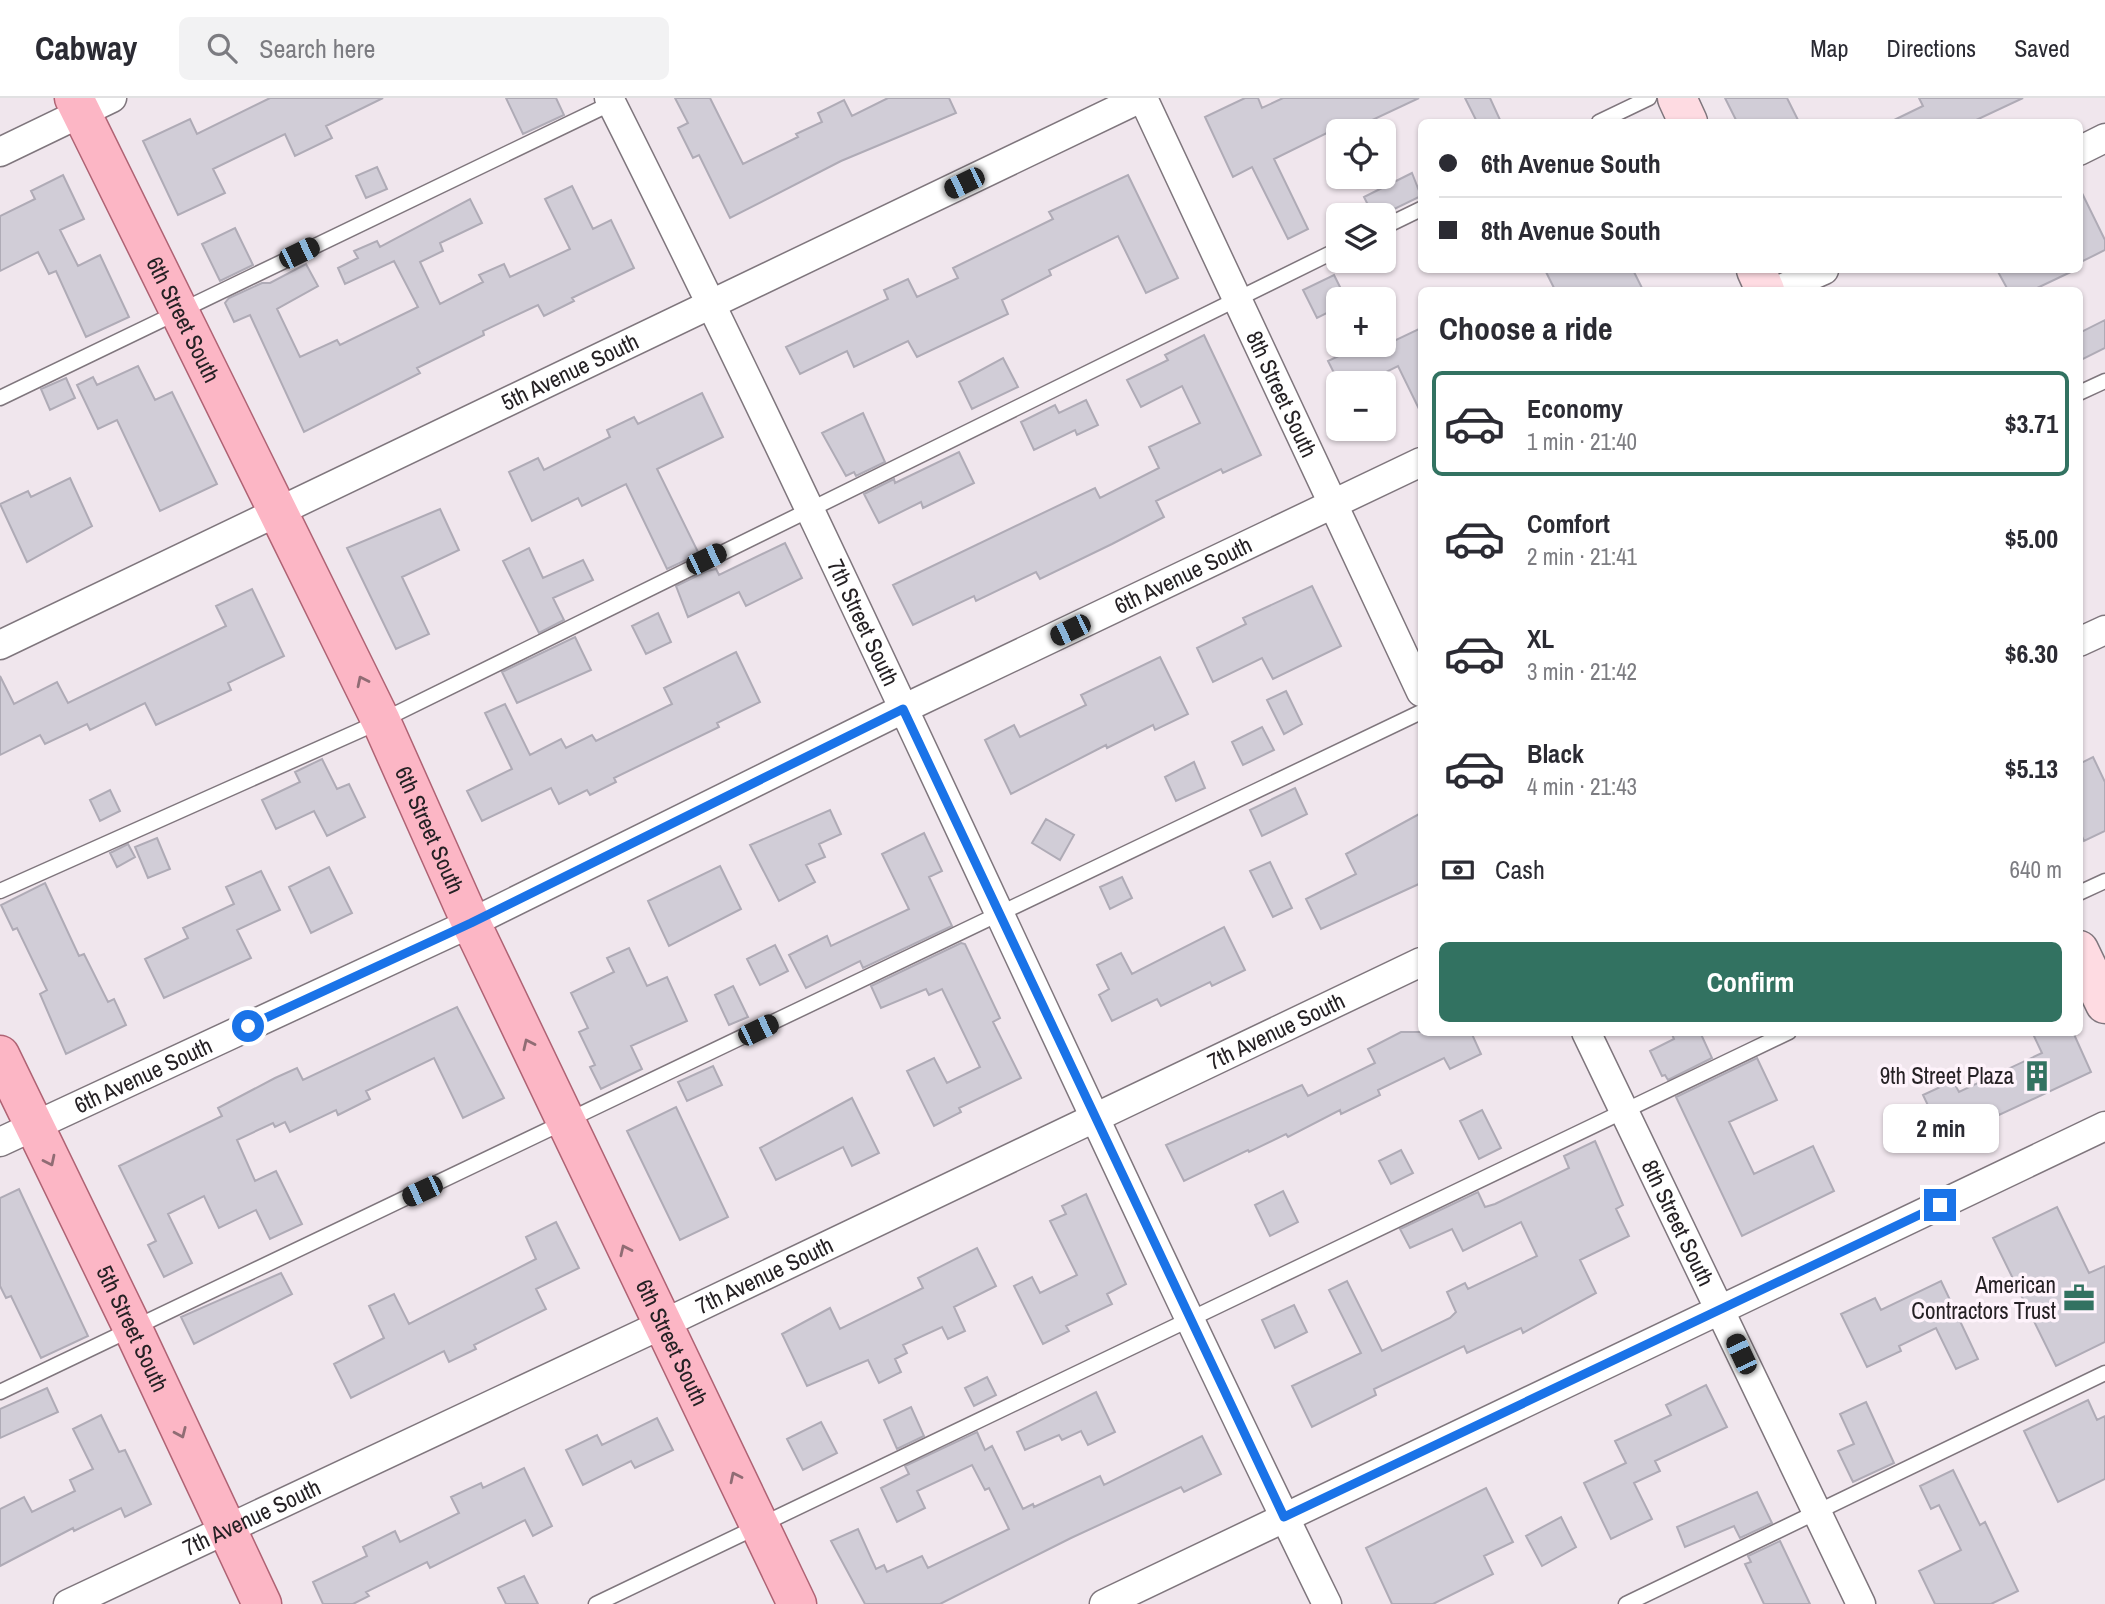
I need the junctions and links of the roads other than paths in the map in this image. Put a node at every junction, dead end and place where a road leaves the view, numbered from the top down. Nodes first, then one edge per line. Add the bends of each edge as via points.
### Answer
1 (1142, 98) edge
2 (1649, 98) edge
3 (1677, 98) edge
4 (614, 100) edge
5 (89, 103) edge
6 (1605, 119) edge
7 (1687, 119) edge
8 (2105, 138) edge
9 (2083, 148) edge
10 (0, 152) edge
11 (1418, 210) edge
12 (1396, 221) edge
13 (1326, 255) edge
14 (1817, 273) edge
15 (1786, 287) edge
16 (1237, 299) junction
17 (712, 303) junction
18 (179, 310) junction
19 (2105, 381) edge
20 (2083, 391) edge
21 (0, 398) edge
22 (1418, 463) edge
23 (1333, 505) junction
24 (807, 509) junction
25 (279, 512) junction
26 (2105, 629) edge
27 (2083, 640) edge
28 (0, 645) edge
29 (1418, 686) edge
30 (903, 709) junction
31 (1418, 713) edge
32 (381, 721) junction
33 (2105, 881) edge
34 (0, 891) edge
35 (2083, 891) edge
36 (1000, 913) junction
37 (471, 923) junction
38 (2083, 958) edge
39 (1418, 963) edge
40 (2105, 1004) edge
41 (1588, 1036) edge
42 (1781, 1036) edge
43 (0, 1055) edge
44 (1624, 1112) junction
45 (1096, 1117) junction
46 (566, 1123) junction
47 (2105, 1126) edge
48 (17, 1134) edge
49 (1719, 1309) junction
50 (1191, 1318) junction
51 (661, 1325) junction
52 (133, 1329) junction
53 (2105, 1373) edge
54 (0, 1392) edge
55 (1815, 1513) junction
56 (1284, 1517) junction
57 (759, 1527) junction
58 (224, 1529) junction
59 (68, 1604) edge
60 (262, 1604) edge
61 (596, 1604) edge
62 (797, 1604) edge
63 (1104, 1604) edge
64 (1327, 1604) edge
65 (1626, 1604) edge
66 (1861, 1604) edge

1 - 16 street, 8th Street South
1 - 17 street, 5th Avenue South
2 - 6 lane
3 - 7 main road
4 - 17 street, 7th Street South
4 - 18 lane
5 - 10 street
5 - 18 main road, 6th Street South
8 - 9 street
11 - 12 lane
13 - 16 lane
14 - 15 street
16 - 23 street, 8th Street South
16 - 24 lane
17 - 24 street, 7th Street South
17 - 25 street, 5th Avenue South
18 - 21 lane
18 - 25 main road, 6th Street South
19 - 20 lane
22 - 23 street, 6th Avenue South
23 - 29 street, 8th Street South
23 - 30 street, 6th Avenue South
24 - 30 street, 7th Street South
24 - 32 lane
25 - 28 street, 5th Avenue South
32 -> 25 main road, 6th Street South
26 - 27 street
30 - 36 street, 7th Street South
30 - 37 street, 6th Avenue South
31 - 36 lane
32 - 34 lane
32 - 37 main road, 6th Street South
33 - 35 lane
36 - 45 street, 7th Street South
36 - 46 lane
46 -> 37 main road, 6th Street South
37 - 48 street, 6th Avenue South
38 - 40 main road
39 - 45 street, 7th Avenue South
41 - 44 street, 8th Street South
42 - 44 lane
43 - 48 main road, 5th Street South
44 - 49 street, 8th Street South
44 - 50 lane
45 - 50 street, 7th Street South
45 - 51 street, 7th Avenue South
51 -> 46 main road, 6th Street South
46 - 52 lane
47 - 49 street
48 -> 52 main road, 5th Street South
49 - 55 street, 8th Street South
49 - 56 street
50 - 56 street, 7th Street South
50 - 57 lane
57 -> 51 main road, 6th Street South
51 - 58 street, 7th Avenue South
52 - 54 lane
52 -> 58 main road, 5th Street South
53 - 55 lane
55 - 65 lane
55 - 66 street, 8th Street South
56 - 63 street
56 - 64 street, 7th Street South
57 - 61 lane
57 - 62 main road, 6th Street South
58 - 59 street, 7th Avenue South
58 - 60 main road, 5th Street South

